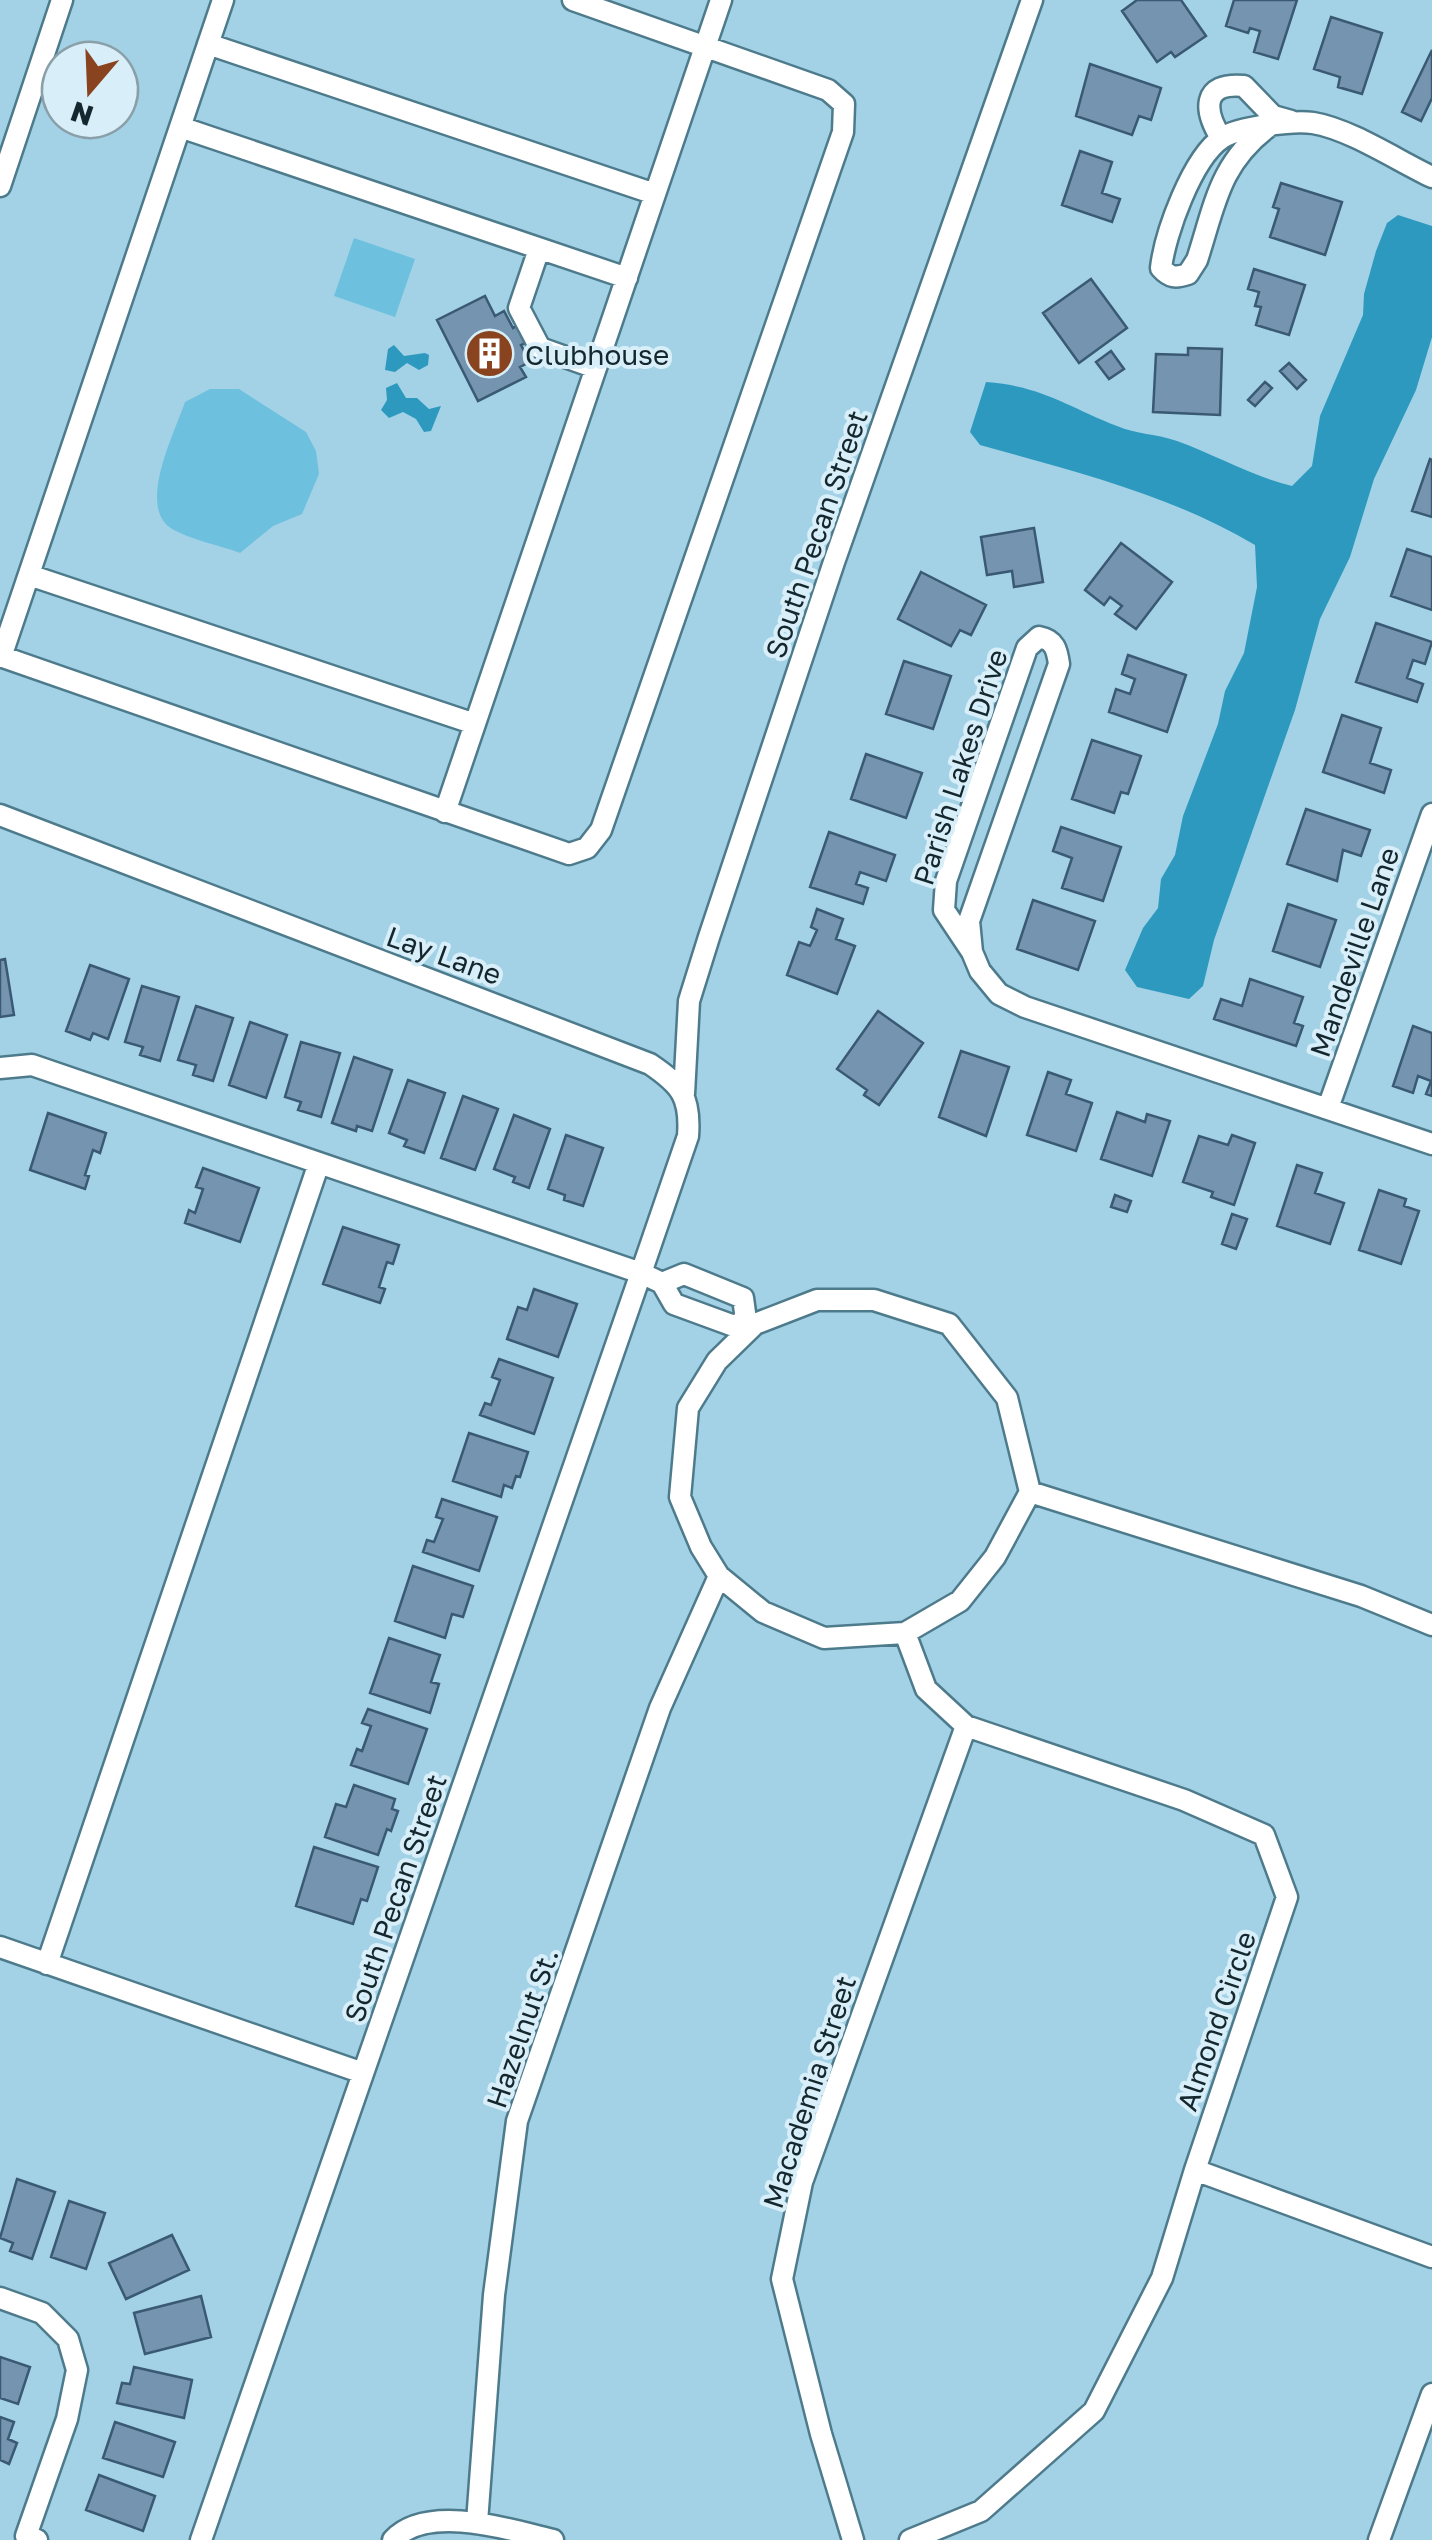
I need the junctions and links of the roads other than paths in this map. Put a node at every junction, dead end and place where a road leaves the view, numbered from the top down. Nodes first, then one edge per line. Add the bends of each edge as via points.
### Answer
1 (62, 0) edge
2 (223, 0) edge
3 (573, 0) edge
4 (721, 0) edge
5 (1032, 0) edge
6 (208, 44) junction
7 (706, 46) junction
8 (1292, 122) junction
9 (180, 127) junction
10 (1268, 127) junction
11 (1220, 138) junction
12 (1432, 178) edge
13 (0, 186) edge
14 (655, 194) junction
15 (539, 248) junction
16 (627, 278) junction
17 (596, 368) junction
18 (29, 575) junction
19 (1, 657) edge
20 (475, 724) junction
21 (445, 812) junction
22 (0, 815) edge
23 (1430, 823) edge
24 (972, 952) junction
25 (0, 1068) edge
26 (684, 1094) junction
27 (1328, 1108) junction
28 (1432, 1144) edge
29 (319, 1163) junction
30 (641, 1273) junction
31 (662, 1283) junction
32 (750, 1322) junction
33 (1030, 1492) junction
34 (719, 1576) junction
35 (1432, 1625) edge
36 (904, 1634) junction
37 (966, 1726) junction
38 (0, 1948) edge
39 (47, 1964) junction
40 (363, 2073) junction
41 (1195, 2170) junction
42 (1432, 2257) edge
43 (0, 2298) edge
44 (1432, 2394) edge
45 (477, 2522) junction
46 (29, 2539) edge
47 (202, 2540) edge
48 (394, 2540) edge
49 (553, 2540) edge
50 (852, 2540) edge
51 (910, 2540) edge
52 (1379, 2540) edge

1 - 13 street
2 - 6 street
3 - 7 street
4 - 7 street
5 - 26 street, South Pecan Street via 709,937 689,1001
6 - 9 street
6 - 14 street
7 - 14 street
7 - 21 street via 828,90 844,104 843,132 601,830 587,848 569,854
8 - 10 street
8 - 11 street via 1273,116 1244,86 1230,84 1210,100 1208,114
8 - 12 street via 1341,133
9 - 15 street
9 - 18 street
10 - 11 street
10 - 11 street via 1229,166 1188,274 1167,275 1160,268 1162,253 1188,183
14 - 16 street
15 - 16 street
15 - 17 street via 520,308 540,348
16 - 17 street
17 - 20 street
18 - 19 street
18 - 20 street
19 - 21 street
20 - 21 street
22 - 26 street, Lay Lane via 570,1031 650,1064
23 - 27 street, Mandeville Lane
24 - 24 street, Parish Lakes Drive via 969,921 1059,664 1048,638 1027,648 946,882 944,910
24 - 27 street, Parish Lakes Drive via 999,994 1025,1007
25 - 29 street via 32,1066
26 - 30 street via 688,1136
27 - 28 street, Parish Lakes Drive
29 - 30 street
29 - 39 street
30 - 31 street
30 - 40 street, South Pecan Street
31 - 32 street via 674,1304 734,1326
31 - 32 street via 684,1274 743,1298
32 - 33 street via 817,1300 874,1300 949,1324 1006,1398
32 - 34 street via 688,1408 680,1497
33 - 35 street via 1361,1596
33 - 36 street via 995,1557 960,1601
34 - 36 street via 763,1612 824,1638
34 - 45 street, Hazelnut St. via 660,1708 517,2121 494,2295
36 - 37 street, Almond Circle via 926,1689
37 - 41 street, Almond Circle via 1184,1800 1264,1835 1287,1897
37 - 50 street, Macademia Street via 802,2182 782,2278
38 - 39 street
39 - 40 street
40 - 47 street, South Pecan Street
41 - 42 street
41 - 51 street, Almond Circle via 1162,2278 1094,2411 981,2511
43 - 46 street via 42,2313 68,2339 77,2370
44 - 52 street
45 - 48 street via 431,2523
45 - 49 street

